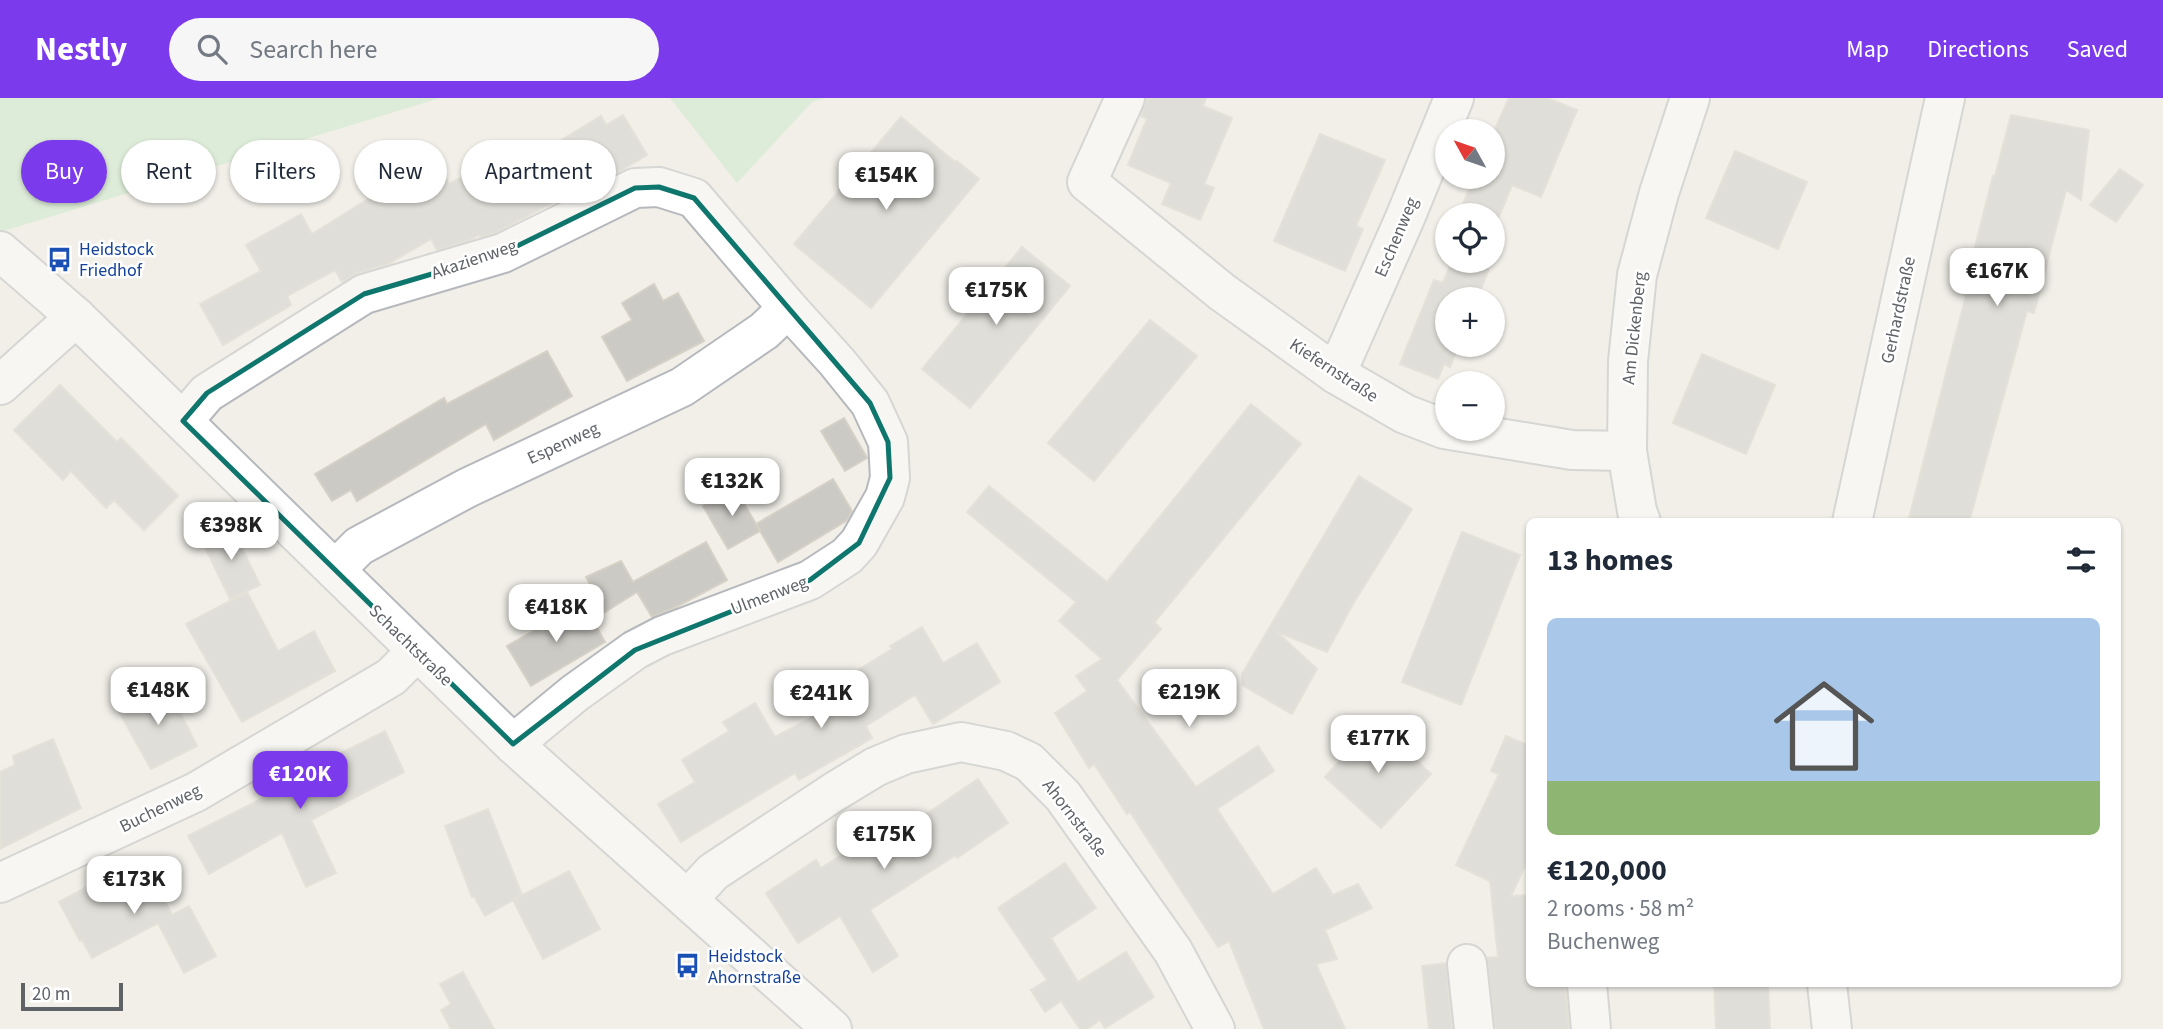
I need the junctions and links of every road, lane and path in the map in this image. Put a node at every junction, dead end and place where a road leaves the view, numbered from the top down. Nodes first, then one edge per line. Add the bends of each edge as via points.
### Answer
1 (1125, 98) edge
2 (1454, 98) edge
3 (1690, 98) edge
4 (1945, 98) edge
5 (4, 259) edge
6 (788, 308) junction
7 (76, 317) junction
8 (6, 374) edge
9 (1336, 374) junction
10 (183, 422) junction
11 (1627, 452) junction
12 (1640, 518) edge
13 (1853, 518) edge
14 (335, 570) junction
15 (417, 650) junction
16 (513, 744) junction
17 (0, 883) edge
18 (688, 899) junction
19 (1467, 964) dead end
20 (1587, 987) edge
21 (1827, 987) edge
22 (813, 1023) edge
23 (1215, 1029) edge
24 (1474, 1029) edge
25 (1591, 1029) edge
26 (1832, 1029) edge

1 - 9 street, Kiefernstraße via 1087,182 1222,292
2 - 9 street, Eschenweg
3 - 11 street, Am Dickenberg via 1637,275 1628,361
4 - 13 street, Gerhardstraße
5 - 7 street, Schachtstraße
6 - 10 street, Akazienweg via 694,198 659,187 635,188 503,253 364,294 207,393
6 - 14 street, Espenweg via 764,331 682,387 467,488 359,546
6 - 16 street, Ulmenweg via 870,403 888,442 890,478 885,497 859,543 810,580 635,650
7 - 8 street
7 - 10 street, Schachtstraße
9 - 11 street, Kiefernstraße via 1405,414 1444,429 1572,450
10 - 14 street, Schachtstraße
11 - 12 street, Am Dickenberg
14 - 15 street, Schachtstraße
15 - 16 street, Schachtstraße
15 - 17 street, Buchenweg via 391,677 196,792
16 - 18 street, Schachtstraße
18 - 22 street, Schachtstraße
18 - 23 street, Ahornstraße via 713,872 875,767 906,754 961,742 1006,751 1029,762 1063,796 1173,951
19 - 24 street
20 - 25 street
21 - 26 street

